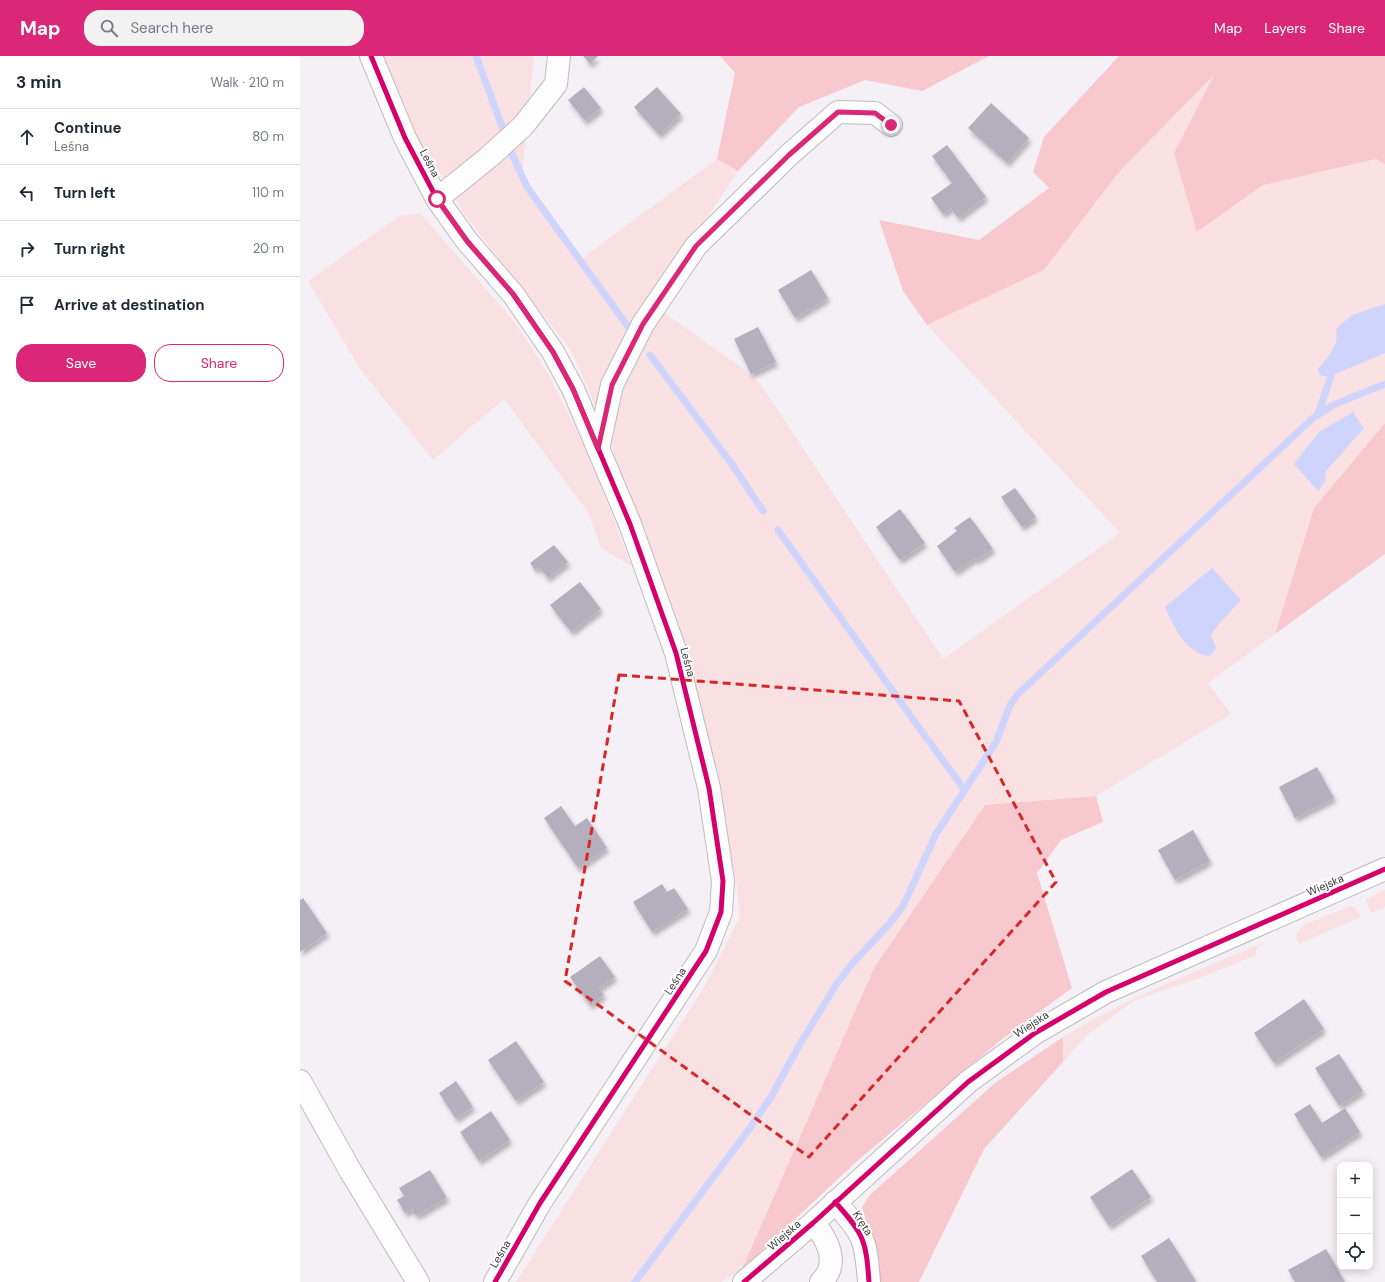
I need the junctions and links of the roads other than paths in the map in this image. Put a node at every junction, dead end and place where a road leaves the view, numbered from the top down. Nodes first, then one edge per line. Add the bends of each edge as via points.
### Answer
1 (371, 56) edge
2 (559, 56) edge
3 (891, 125) dead end
4 (437, 199) junction
5 (598, 449) junction
6 (1385, 869) edge
7 (300, 1081) edge
8 (836, 1202) junction
9 (813, 1223) junction
10 (418, 1282) edge
11 (495, 1282) edge
12 (744, 1282) edge
13 (822, 1282) edge
14 (869, 1282) edge

1 - 4 street, Leśna via 405,138
2 - 4 street via 556,84 523,126
3 - 5 street via 875,113 838,112 789,155 696,246 643,324 612,385
4 - 5 street, Leśna via 467,241 513,294 553,352 573,389
5 - 11 street, Leśna via 630,524 676,653 708,788 723,881 721,912 706,951 540,1203
6 - 8 street, Wiejska via 1106,992 1059,1018 982,1070
7 - 10 street via 351,1172
8 - 9 street, Wiejska
8 - 14 street, Kręta via 862,1237
9 - 12 street, Wiejska
9 - 13 street via 824,1234 832,1262

